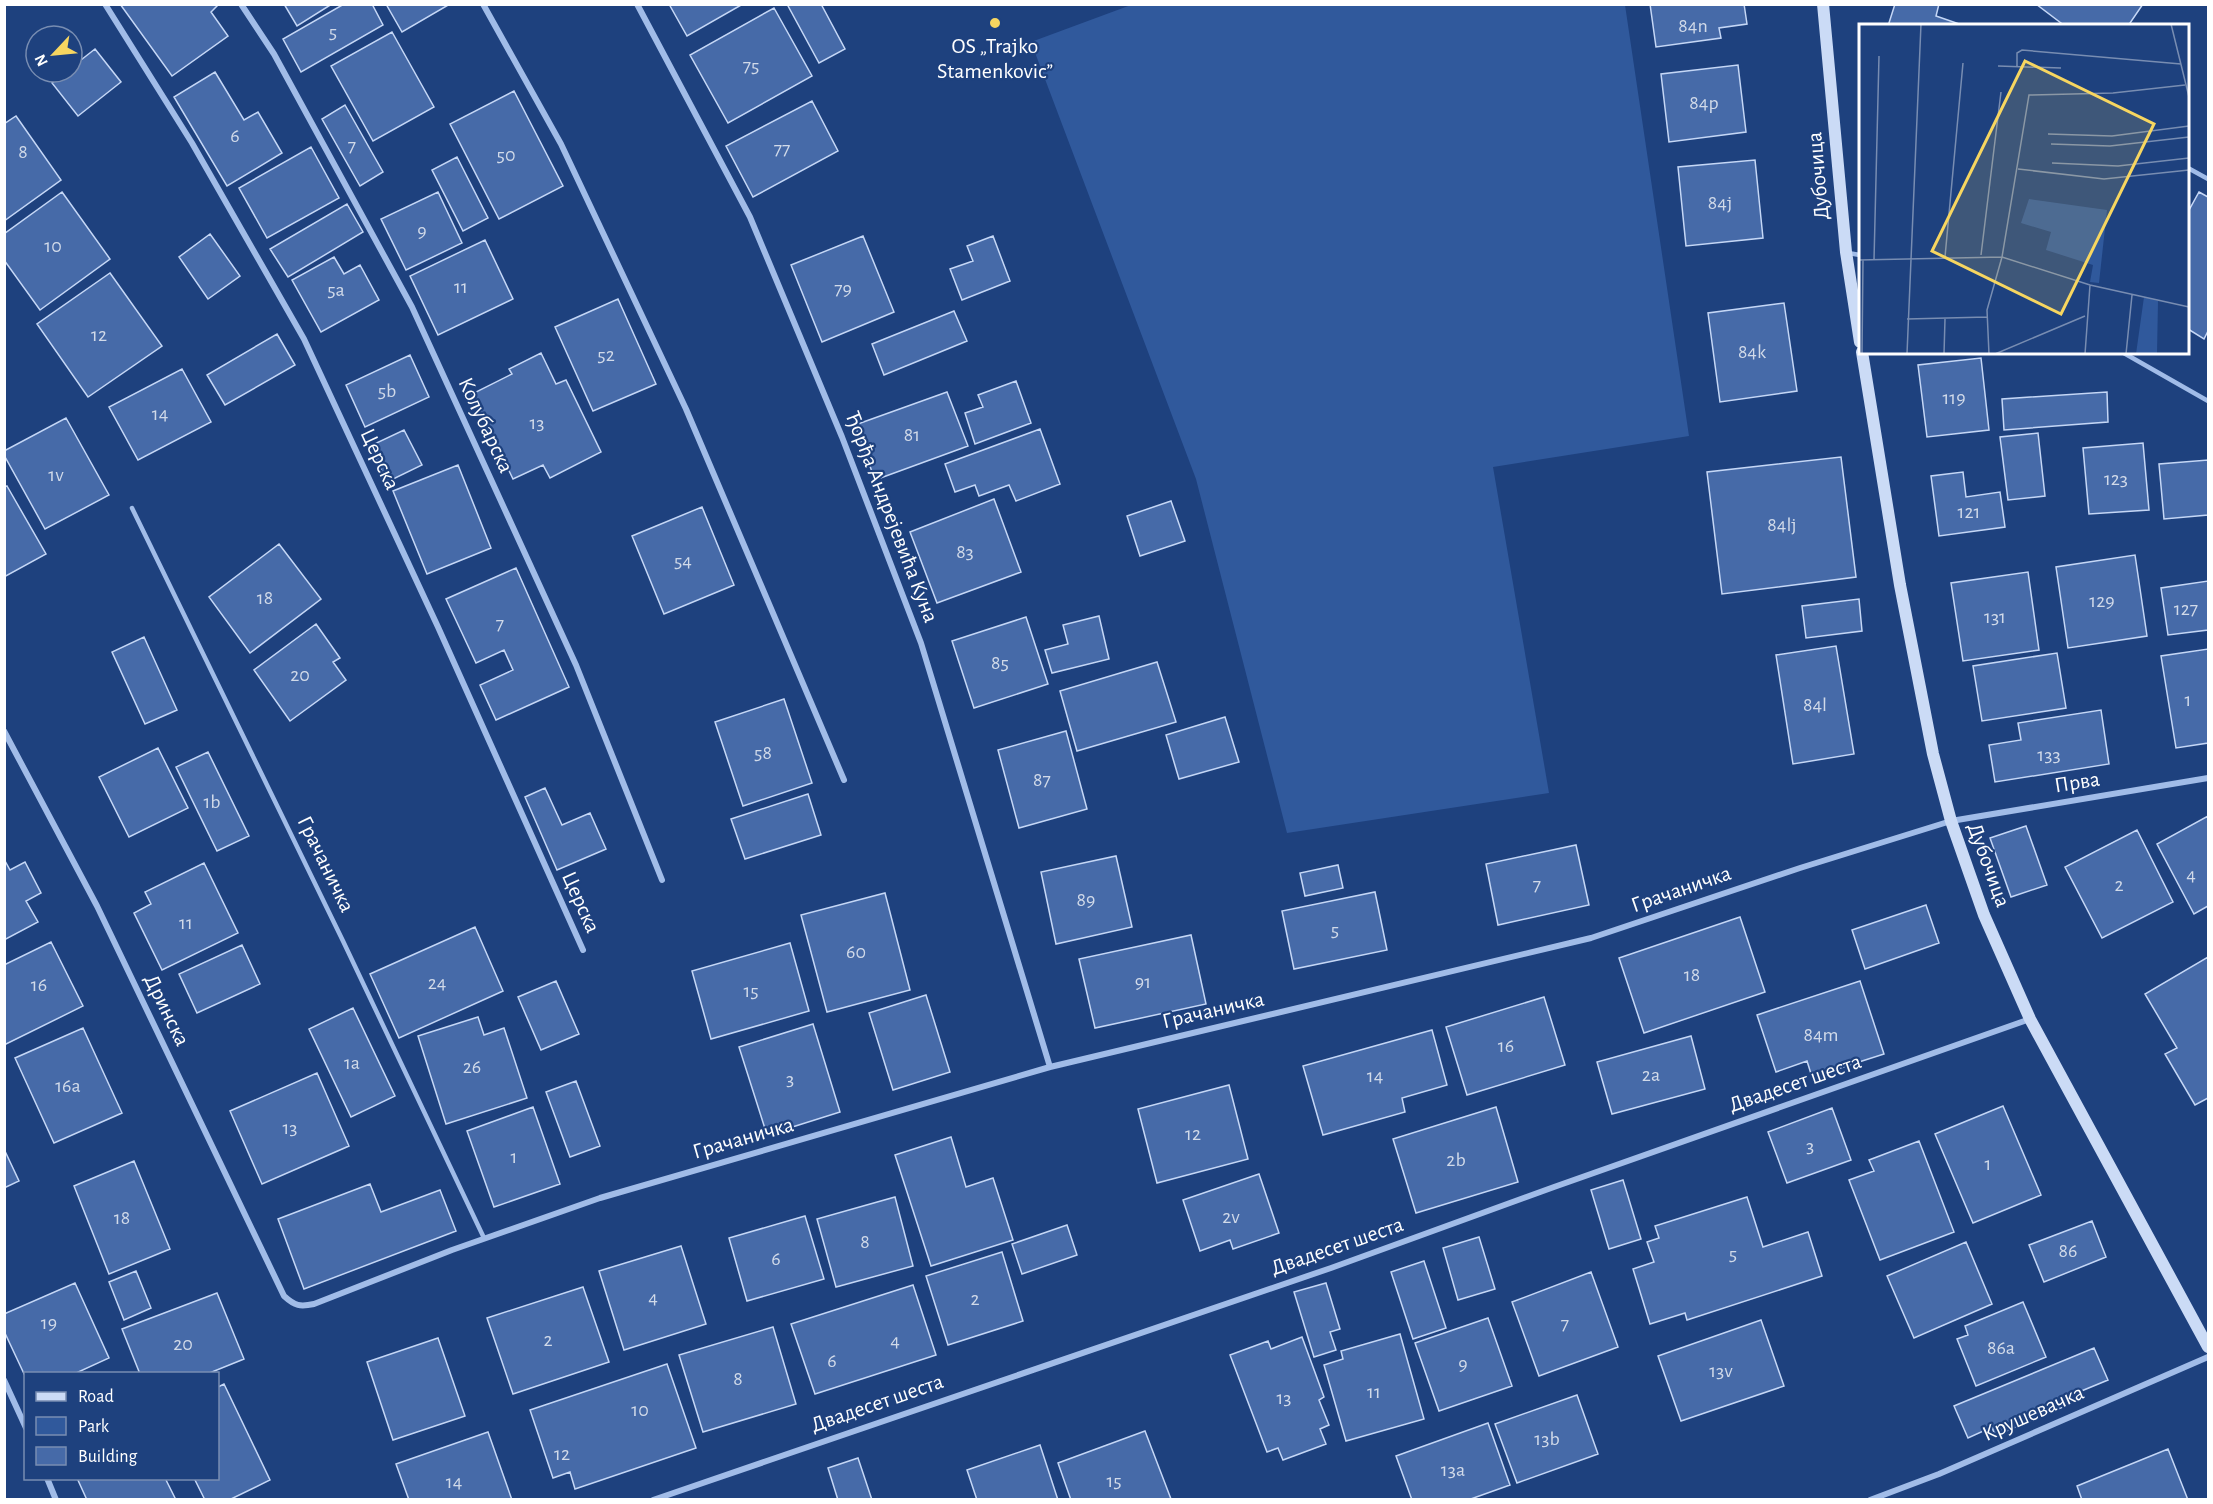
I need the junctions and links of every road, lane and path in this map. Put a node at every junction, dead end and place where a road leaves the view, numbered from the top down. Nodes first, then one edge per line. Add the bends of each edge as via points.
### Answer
1 (105, 4) edge
2 (241, 4) edge
3 (483, 4) edge
4 (637, 4) edge
5 (1823, 4) edge
6 (2189, 169) edge
7 (2208, 179) edge
8 (1846, 252) junction
9 (1859, 255) edge
10 (1859, 336) edge
11 (1862, 354) edge
12 (2126, 354) edge
13 (2208, 401) edge
14 (132, 508) dead end
15 (4, 731) edge
16 (2208, 778) edge
17 (844, 780) dead end
18 (1951, 821) junction
19 (662, 880) dead end
20 (583, 950) dead end
21 (2030, 1019) junction
22 (1050, 1067) junction
23 (484, 1238) junction
24 (294, 1305) joint
25 (2208, 1347) edge
26 (2208, 1357) edge
27 (4, 1380) edge
28 (24, 1424) edge
29 (47, 1480) edge
30 (56, 1500) edge
31 (653, 1500) edge
32 (1870, 1500) edge

1 - 20 street, Церска via 192,143 304,339
2 - 19 street, Колубарска via 274,54 412,307 576,665
3 - 17 street via 561,144 676,387
4 - 22 street, Ђорђа Андрејевића Куна via 750,217 842,437 921,643
5 - 8 street, Дубочица
6 - 7 lane
8 - 9 lane
8 - 10 street, Дубочица
11 - 18 street, Дубочица via 1900,585
12 - 13 lane
14 - 23 lane, Грачаничка
15 - 24 street, Дринска via 97,906 284,1296
16 - 18 street, Прва
18 - 21 street, Дубочица via 1984,915
18 - 22 street, Грачаничка via 1591,938
21 - 25 street, Дубочица
21 - 31 street, Двадесет шеста via 1331,1268
22 - 23 street, Грачаничка via 600,1198
23 - 24 street, Грачаничка via 314,1304
26 - 32 street, Крушевачка
27 - 28 street
29 - 30 street

